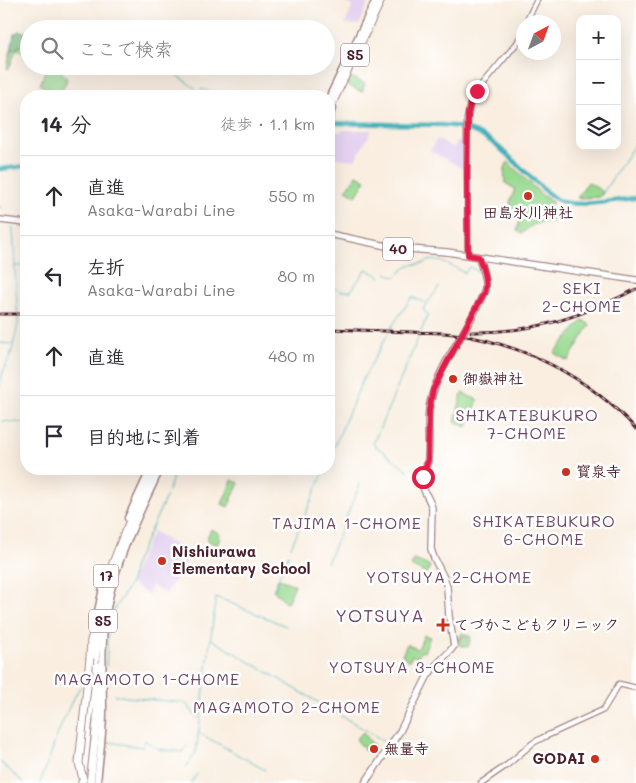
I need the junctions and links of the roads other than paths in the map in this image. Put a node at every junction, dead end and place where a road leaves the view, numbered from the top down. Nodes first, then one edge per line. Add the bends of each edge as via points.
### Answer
1 (379, 0) edge
2 (537, 0) edge
3 (530, 15) edge
4 (516, 43) edge
5 (333, 90) edge
6 (335, 97) edge
7 (0, 220) edge
8 (20, 222) edge
9 (335, 235) edge
10 (468, 255) junction
11 (479, 257) junction
12 (636, 280) edge
13 (149, 475) edge
14 (149, 475) edge
15 (156, 475) edge
16 (156, 475) edge
17 (94, 632) junction
18 (636, 688) edge
19 (103, 713) junction
20 (81, 782) edge
21 (92, 783) edge
22 (97, 783) edge
23 (365, 783) edge
24 (481, 783) edge

1 - 5 highway
1 - 6 highway, S5
2 - 3 main road
4 - 10 main road via 471,100 467,126
7 - 8 main road
9 - 10 main road, 40 via 390,248
10 - 11 main road, 40
11 - 12 main road, 40
11 - 23 main road via 485,289 433,390 429,410 428,460 422,482 431,502 431,549 447,587 454,646 427,677 400,731
13 - 17 highway, 17 via 120,536 107,573
14 - 20 highway, S5, bridge via 124,532 105,591
15 - 19 highway, 17 via 128,538 107,606 102,645
16 - 21 highway, S5 via 121,549 106,599 99,654
17 - 20 highway, 17
17 - 20 highway, S5, bridge via 80,762
18 - 24 main road via 619,684 603,710 542,738
19 - 21 highway, 17
19 - 22 highway, 17

